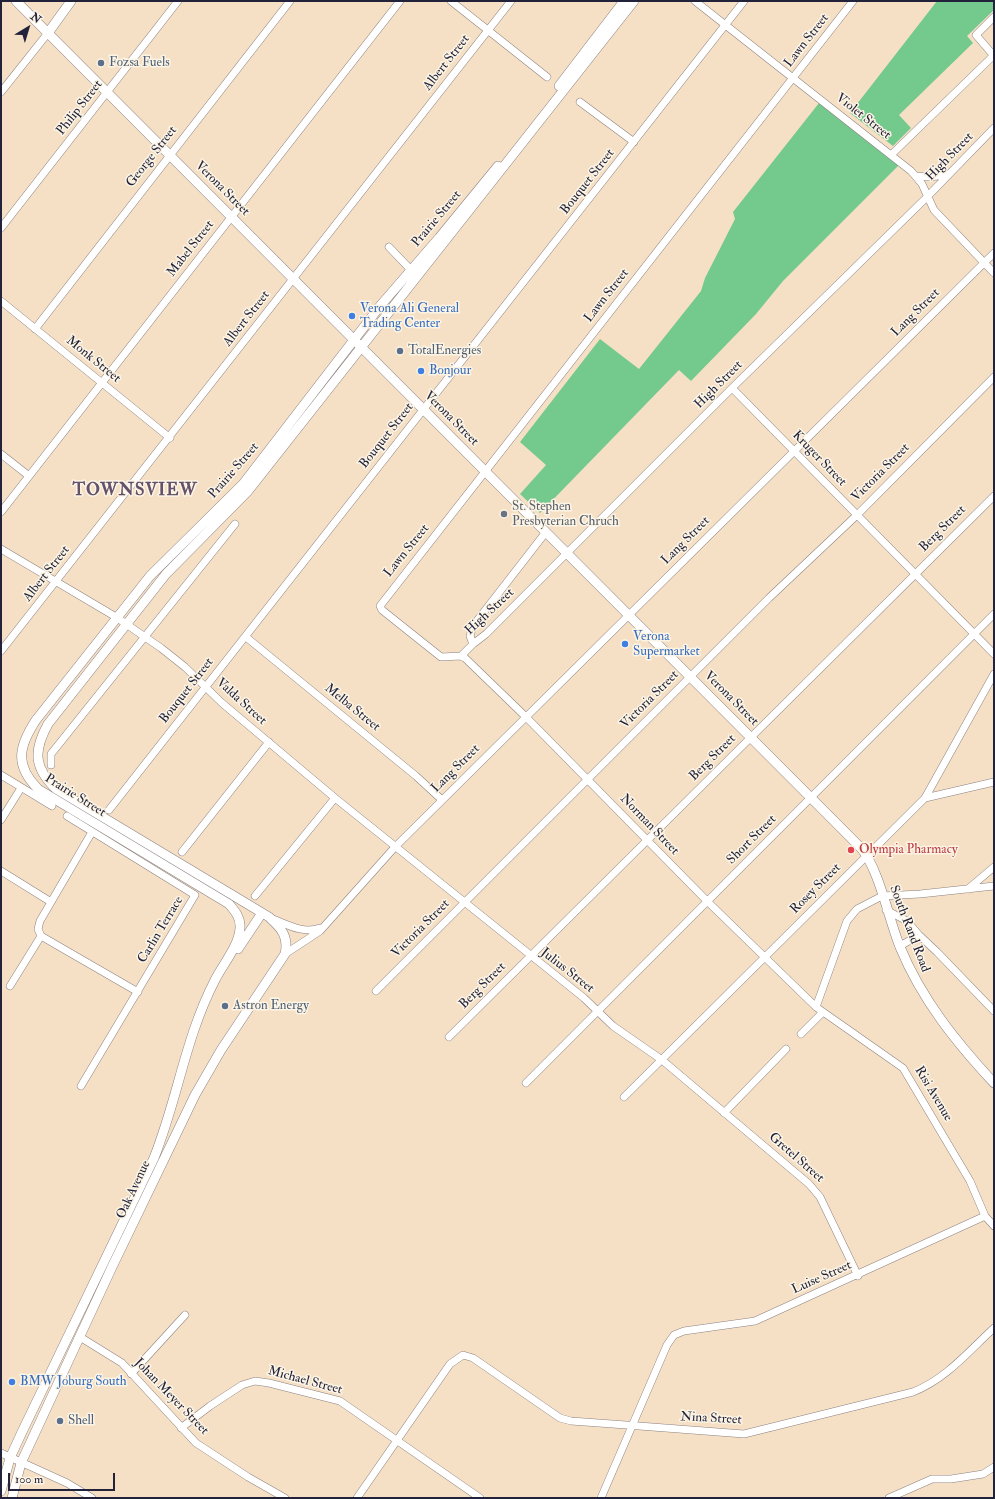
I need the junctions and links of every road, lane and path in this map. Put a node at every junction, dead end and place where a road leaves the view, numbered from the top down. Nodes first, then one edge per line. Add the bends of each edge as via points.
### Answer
1 (16, 1) edge
2 (71, 1) edge
3 (178, 1) edge
4 (290, 1) edge
5 (400, 1) edge
6 (451, 1) edge
7 (511, 1) edge
8 (624, 1) edge
9 (634, 1) edge
10 (695, 1) edge
11 (744, 1) edge
12 (853, 1) edge
13 (994, 17) edge
14 (726, 25) junction
15 (488, 30) junction
16 (48, 33) junction
17 (994, 56) edge
18 (547, 77) dead end
19 (793, 78) junction
20 (1, 92) edge
21 (108, 92) junction
22 (580, 102) dead end
23 (994, 128) edge
24 (634, 142) junction
25 (169, 154) junction
26 (891, 155) junction
27 (948, 175) junction
28 (916, 176) junction
29 (927, 197) junction
30 (232, 217) junction
31 (1, 228) edge
32 (389, 247) dead end
33 (994, 253) edge
34 (984, 263) junction
35 (411, 270) junction
36 (994, 273) edge
37 (294, 279) junction
38 (1, 301) edge
39 (36, 329) junction
40 (354, 339) junction
41 (361, 346) junction
42 (994, 377) edge
43 (102, 383) junction
44 (732, 388) junction
45 (424, 409) junction
46 (170, 438) junction
47 (794, 450) junction
48 (1, 454) edge
49 (485, 472) junction
50 (29, 476) junction
51 (994, 496) edge
52 (1, 512) edge
53 (857, 514) junction
54 (234, 524) dead end
55 (546, 532) junction
56 (1, 549) edge
57 (567, 553) junction
58 (915, 574) junction
59 (56, 581) junction
60 (994, 614) edge
61 (628, 615) junction
62 (116, 617) junction
63 (127, 624) junction
64 (975, 633) junction
65 (145, 636) junction
66 (246, 637) junction
67 (473, 644) junction
68 (1, 651) edge
69 (992, 651) edge
70 (463, 657) junction
71 (994, 674) edge
72 (690, 677) junction
73 (206, 687) junction
74 (526, 718) junction
75 (750, 737) junction
76 (269, 742) junction
77 (51, 765) dead end
78 (1, 775) edge
79 (587, 779) junction
80 (994, 782) edge
81 (21, 788) junction
82 (335, 798) junction
83 (811, 798) junction
84 (925, 798) junction
85 (442, 800) junction
86 (52, 806) dead end
87 (109, 810) dead end
88 (67, 816) dead end
89 (1, 820) edge
90 (92, 832) junction
91 (648, 841) junction
92 (395, 847) junction
93 (182, 852) dead end
94 (867, 856) junction
95 (994, 867) edge
96 (1, 871) edge
97 (994, 886) edge
98 (967, 889) junction
99 (255, 896) dead end
100 (882, 896) junction
101 (51, 902) junction
102 (708, 902) junction
103 (465, 903) junction
104 (886, 910) junction
105 (265, 915) junction
106 (324, 927) junction
107 (918, 935) junction
108 (41, 936) junction
109 (900, 946) junction
110 (286, 954) junction
111 (765, 956) junction
112 (530, 957) junction
113 (225, 961) junction
114 (10, 986) dead end
115 (376, 991) dead end
116 (138, 992) junction
117 (816, 1007) junction
118 (598, 1011) junction
119 (994, 1011) edge
120 (823, 1012) junction
121 (801, 1034) dead end
122 (449, 1037) dead end
123 (786, 1049) dead end
124 (662, 1060) junction
125 (993, 1080) edge
126 (526, 1082) dead end
127 (82, 1086) dead end
128 (624, 1098) dead end
129 (724, 1113) junction
130 (985, 1216) junction
131 (994, 1226) edge
132 (858, 1276) junction
133 (185, 1315) dead end
134 (994, 1328) edge
135 (80, 1337) junction
136 (132, 1374) junction
137 (633, 1426) junction
138 (181, 1428) junction
139 (397, 1440) junction
140 (1, 1453) edge
141 (10, 1458) junction
142 (21, 1464) junction
143 (994, 1468) edge
144 (1, 1491) edge
145 (12, 1498) edge
146 (92, 1498) edge
147 (285, 1498) edge
148 (357, 1498) edge
149 (480, 1498) edge
150 (601, 1498) edge
151 (889, 1498) edge

1 - 16 main road, Verona Street
2 - 16 main road
3 - 21 street, Philip Street
4 - 25 street, George Street
5 - 30 street, Mabel Street
6 - 15 street
7 - 15 street, Albert Street
8 - 35 main road, Prairie Street via 499,164
9 - 41 main road, Prairie Street
10 - 14 street, Violet Street
11 - 14 street, Bouquet Street
12 - 19 street, Lawn Street
13 - 17 street via 976,35
14 - 19 street, Violet Street
14 - 24 street, Bouquet Street
15 - 18 street
15 - 37 street, Albert Street
16 - 20 street
16 - 21 main road, Verona Street
17 - 26 street
19 - 26 street, Violet Street
19 - 49 street, Lawn Street
21 - 25 main road, Verona Street
21 - 31 street, Philip Street
22 - 24 street
23 - 27 street, High Street
24 - 45 street, Bouquet Street
25 - 30 main road, Verona Street
25 - 39 street, George Street
26 - 28 street, Violet Street
27 - 28 street
27 - 29 street, High Street
28 - 29 street, Violet Street
29 - 34 street, Violet Street via 938,214
29 - 44 street, High Street
30 - 37 main road, Verona Street
30 - 43 street, Mabel Street
32 - 35 street
33 - 34 street, Lang Street
34 - 36 street, Violet Street
34 - 47 street, Lang Street
35 - 40 main road, Prairie Street
37 - 40 main road, Verona Street
37 - 46 street, Albert Street
38 - 39 street, Monk Street
39 - 43 street, Monk Street
40 - 41 main road, Verona Street
40 - 62 main road, Prairie Street via 243,484 155,571
41 - 45 main road, Verona Street
41 - 63 main road, Prairie Street via 248,491 166,574
42 - 53 street, Victoria Street
43 - 46 street, Monk Street
43 - 50 street, Mabel Street
44 - 47 street, Kruger Street
44 - 57 street, High Street
45 - 49 main road, Verona Street
45 - 66 street, Bouquet Street
46 - 59 street, Albert Street
47 - 53 street, Kruger Street
47 - 61 street, Lang Street
48 - 50 street
49 - 55 main road, Verona Street
49 - 70 street, Lawn Street via 380,606 441,657
50 - 52 street, Mabel Street
51 - 58 street, Berg Street
53 - 58 street, Kruger Street
53 - 72 street, Victoria Street
54 - 65 street
55 - 57 main road, Verona Street
55 - 67 street via 473,626 470,636
56 - 59 street, Valda Street
57 - 61 main road, Verona Street
57 - 67 street, High Street
58 - 64 street, Kruger Street
58 - 75 street, Berg Street
59 - 62 street, Valda Street
59 - 68 street, Albert Street
60 - 64 street, Short Street
61 - 72 main road, Verona Street
61 - 74 street, Lang Street
62 - 63 street, Valda Street
62 - 113 main road, Prairie Street via 27,734 21,752 23,770 29,781 38,789 229,904 238,917 240,929 235,945
63 - 65 street, Valda Street
63 - 105 main road, Prairie Street via 48,724 38,751 42,773 56,789 74,802
64 - 69 street, Kruger Street
64 - 83 street, Short Street
65 - 73 street, Valda Street
65 - 77 street via 51,754
66 - 73 street, Bouquet Street
66 - 85 street, Melba Street
67 - 70 street, High Street
70 - 74 street, Norman Street
71 - 84 street, Rosey Street
72 - 75 main road, Verona Street
72 - 79 street, Victoria Street
73 - 76 street, Valda Street
73 - 87 street, Bouquet Street
74 - 79 street, Norman Street
74 - 85 street, Lang Street
75 - 83 main road, Verona Street
75 - 91 street, Berg Street
76 - 82 street, Valda Street
76 - 93 street
78 - 81 street
79 - 91 street, Norman Street
79 - 103 street, Victoria Street
80 - 84 street
81 - 86 street
81 - 89 street
82 - 92 street, Valda Street
82 - 99 street
83 - 94 main road, Verona Street
83 - 102 street, Short Street
84 - 94 street, Rosey Street
85 - 92 street, Lang Street
88 - 90 street, Carlin Terrace
90 - 101 street
90 - 116 street, Carlin Terrace via 195,895
91 - 102 street, Norman Street
91 - 112 street, Berg Street
92 - 103 street, Julius Street
92 - 106 street, Lang Street
94 - 100 main road, South Rand Road
94 - 111 street, Rosey Street
95 - 98 street
96 - 101 street
97 - 98 street
98 - 100 street
100 - 104 main road, South Rand Road
100 - 117 street via 857,909 847,921
101 - 108 street via 39,924
102 - 111 street, Norman Street
102 - 118 street, Short Street
103 - 112 street, Julius Street
103 - 115 street, Victoria Street
104 - 107 street via 907,921
104 - 109 main road, South Rand Road
105 - 106 street via 301,930 312,931
105 - 110 main road, Prairie Street via 278,925 287,939
105 - 113 main road
106 - 110 street, Lang Street
107 - 109 street
107 - 119 street
108 - 114 street
108 - 116 street
109 - 125 main road, South Rand Road via 929,1004 952,1036
110 - 135 main road, Oak Avenue via 194,1095
111 - 117 street, Norman Street
111 - 124 street, Rosey Street
112 - 118 street, Julius Street
112 - 122 street, Berg Street
113 - 141 main road, Oak Avenue via 197,1018 184,1056 167,1123 154,1158
116 - 127 street, Carlin Terrace
117 - 120 street, Risi Avenue
118 - 124 street, Julius Street via 623,1034
118 - 126 street, Short Street
120 - 121 street
120 - 130 street, Risi Avenue via 903,1068 966,1175
123 - 129 street
124 - 128 street, Rosey Street
124 - 129 street, Julius Street
129 - 132 street, Gretel Street via 816,1191
130 - 131 street, Risi Avenue
130 - 132 street, Luise Street
132 - 137 street, Luise Street via 756,1321 679,1332 672,1337 668,1345
133 - 136 street
134 - 137 street, Nina Street via 940,1379 913,1392 744,1434
135 - 136 street, Johan Meyer Street via 115,1357
135 - 142 main road, Oak Avenue
136 - 138 street, Johan Meyer Street
137 - 139 street, Nina Street via 560,1418 466,1355 450,1364
137 - 150 street
138 - 139 street, Michael Street via 236,1389 259,1381 340,1401
138 - 147 street, Johan Meyer Street via 206,1450
139 - 148 street
139 - 149 street, Michael Street
140 - 141 street
141 - 142 street
141 - 144 main road, Oak Avenue
142 - 145 main road, Oak Avenue
142 - 146 street via 67,1483
143 - 151 street via 983,1474 932,1479

